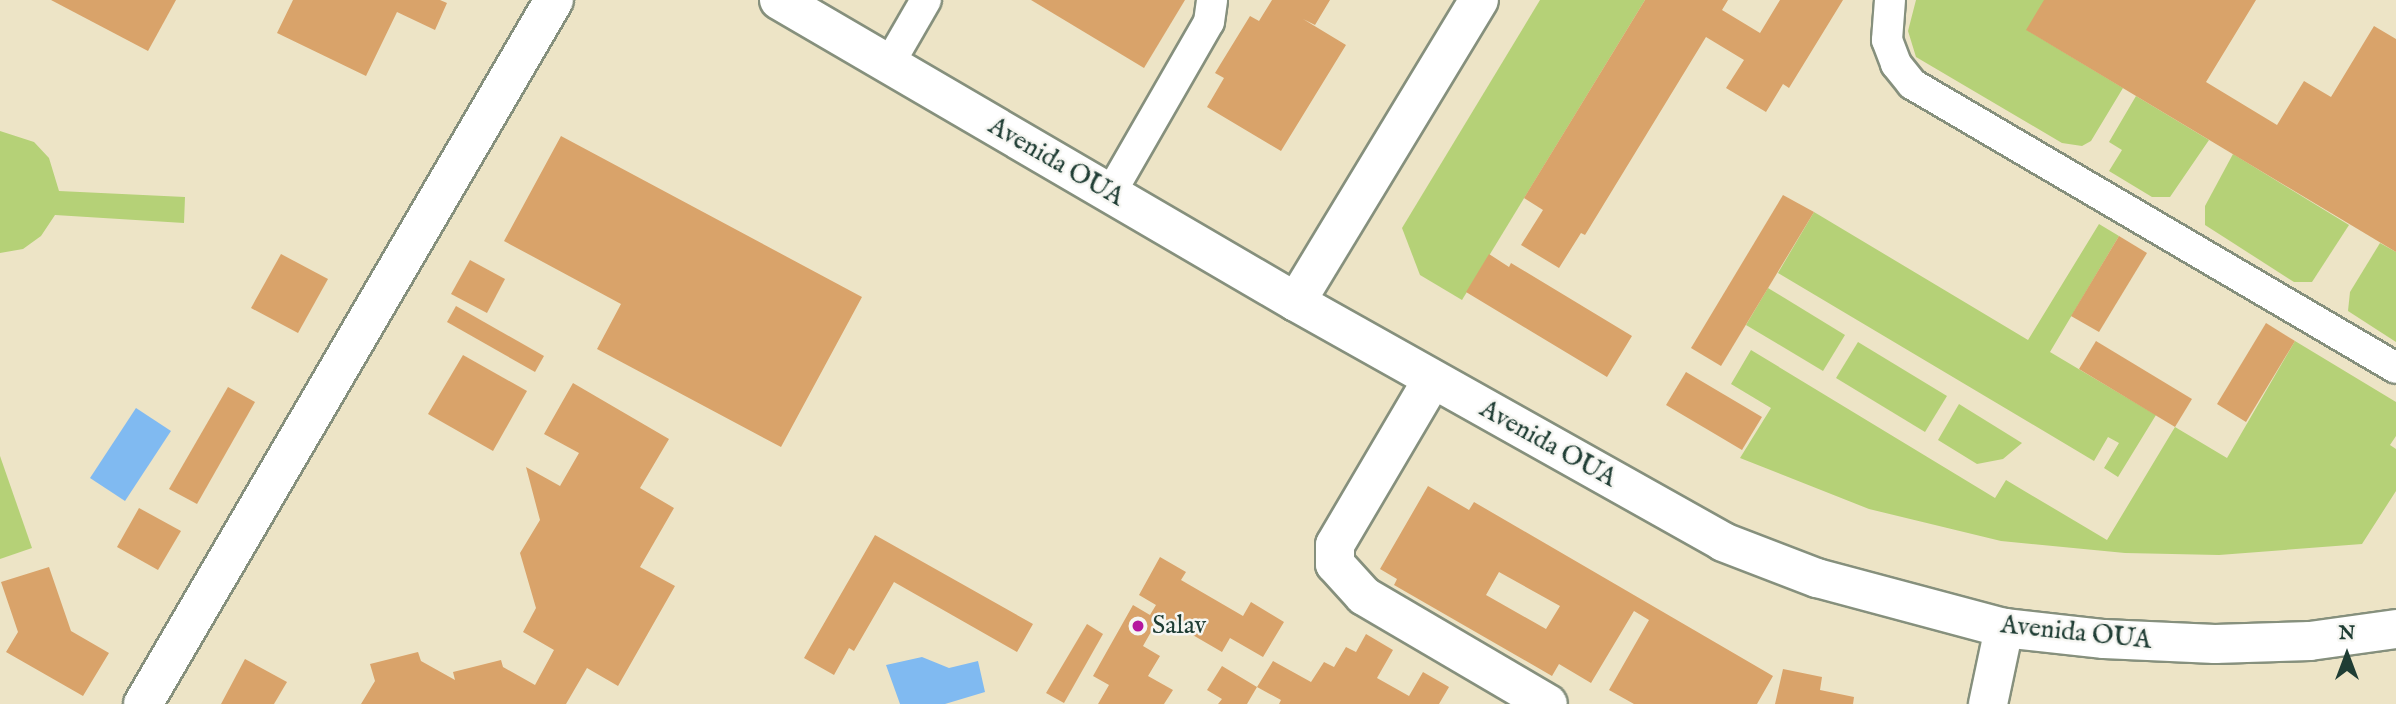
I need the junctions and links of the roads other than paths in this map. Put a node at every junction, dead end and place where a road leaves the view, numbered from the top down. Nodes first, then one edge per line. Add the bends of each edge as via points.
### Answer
1 (554, 0) edge
2 (779, 0) edge
3 (926, 0) edge
4 (1212, 0) edge
5 (1479, 0) edge
6 (1890, 0) edge
7 (889, 64) junction
8 (1110, 194) junction
9 (1296, 302) junction
10 (2396, 368) edge
11 (1432, 380) junction
12 (2004, 628) junction
13 (2396, 629) edge
14 (143, 704) edge
15 (1548, 704) edge
16 (1988, 704) edge

1 - 14 street
2 - 7 street, Avenida OUA
3 - 7 lane
4 - 8 lane via 1209,22 1192,55
5 - 9 street
6 - 10 lane via 1887,40 1896,64 1912,84
7 - 8 street, Avenida OUA
8 - 9 street, Avenida OUA
9 - 11 street, Avenida OUA
11 - 12 street, Avenida OUA via 1723,542 1817,578
11 - 15 street via 1335,545 1335,564 1364,596
12 - 13 street, Avenida OUA via 2215,644 2310,641
12 - 16 street

